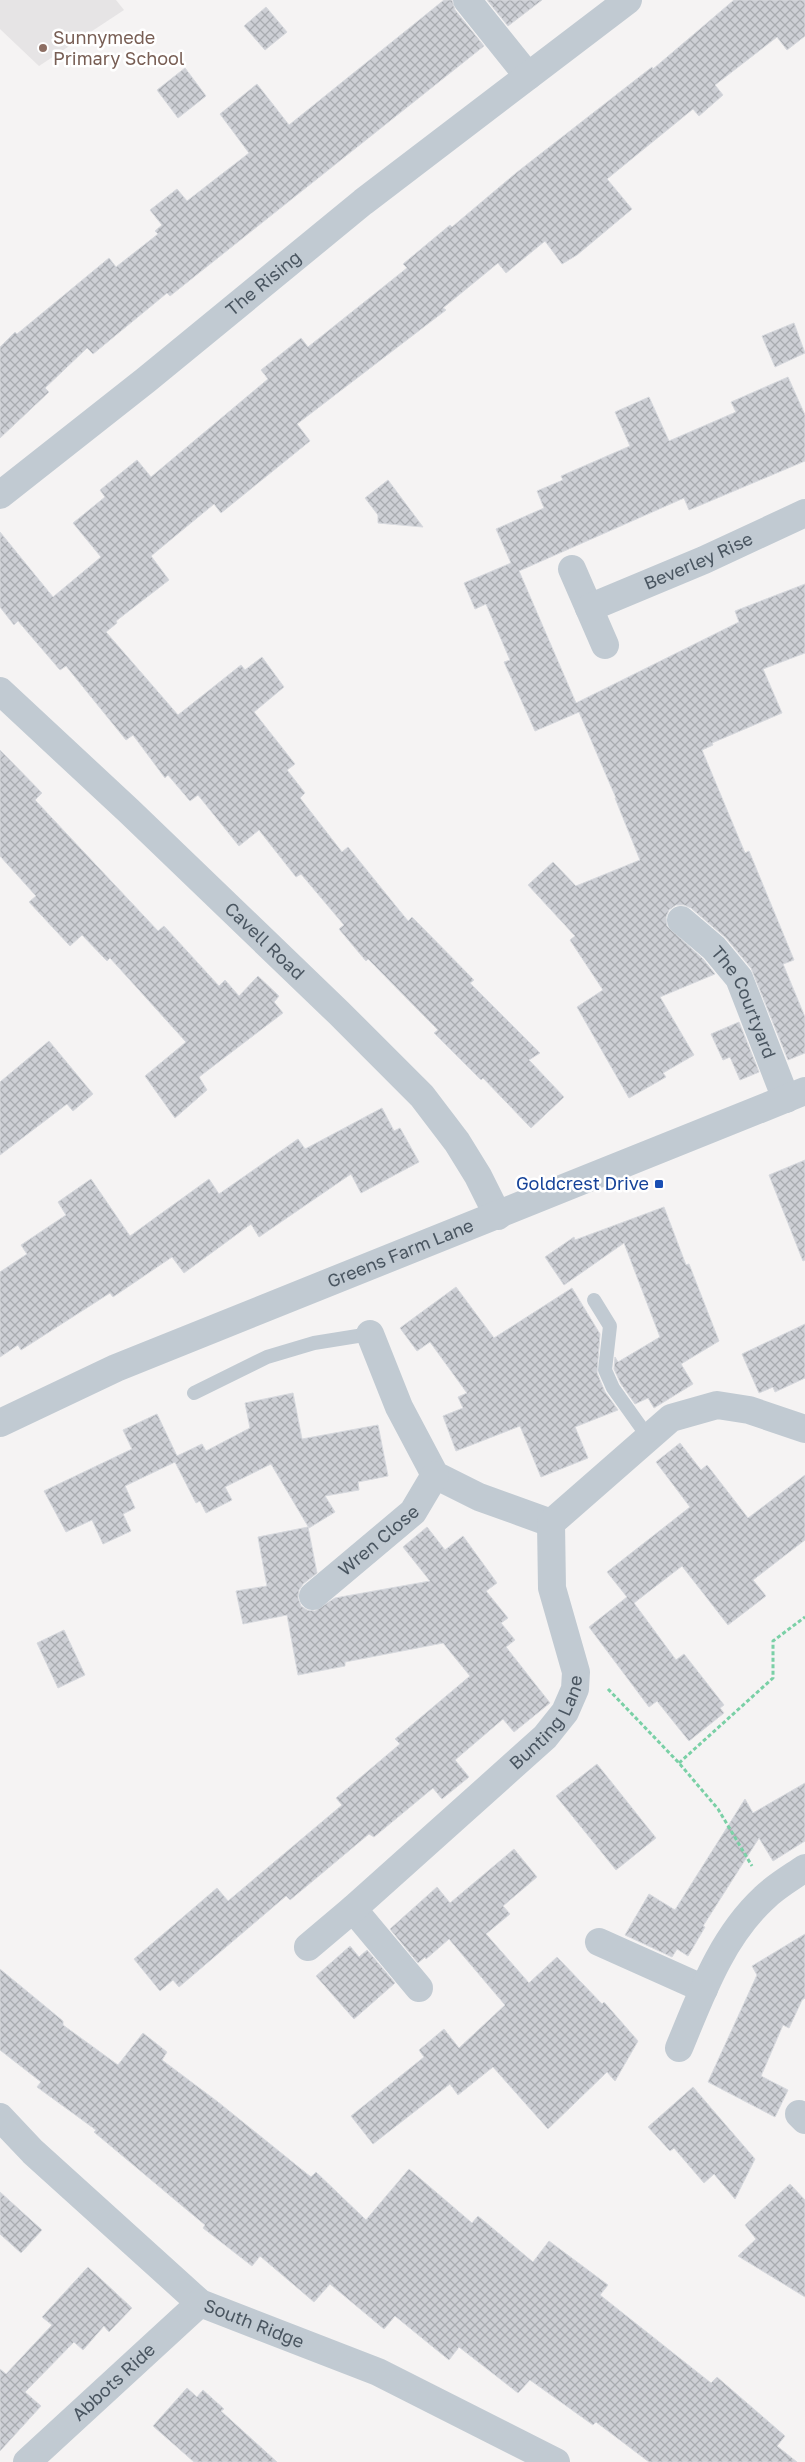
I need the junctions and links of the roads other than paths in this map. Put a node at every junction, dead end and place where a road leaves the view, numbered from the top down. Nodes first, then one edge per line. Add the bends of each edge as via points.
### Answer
1 (467, 0) edge
2 (628, 0) edge
3 (528, 76) junction
4 (0, 495) edge
5 (805, 514) edge
6 (572, 569) dead end
7 (590, 608) junction
8 (605, 645) dead end
9 (0, 690) edge
10 (681, 920) dead end
11 (796, 1095) edge
12 (498, 1216) junction
13 (594, 1300) dead end
14 (370, 1334) joint
15 (194, 1393) dead end
16 (0, 1422) edge
17 (805, 1430) edge
18 (648, 1437) junction
19 (435, 1475) junction
20 (551, 1523) junction
21 (313, 1596) dead end
22 (805, 1868) edge
23 (353, 1909) junction
24 (599, 1942) dead end
25 (308, 1947) dead end
26 (419, 1988) dead end
27 (704, 1989) junction
28 (679, 2048) dead end
29 (0, 2117) edge
30 (200, 2304) junction
31 (27, 2462) edge
32 (556, 2462) edge

1 - 3 street
2 - 3 street, The Rising
3 - 4 street, The Rising via 363,202
5 - 7 street, Beverley Rise
6 - 7 street
7 - 8 street
9 - 12 street, Cavell Road via 326,999 422,1096 457,1142
10 - 11 street, The Courtyard via 714,948 739,978
11 - 12 street, Greens Farm Lane
12 - 16 street, Greens Farm Lane via 116,1368
13 - 18 lane via 610,1326 606,1370 613,1388
14 - 15 lane via 314,1343 267,1358
14 - 19 street via 399,1407
17 - 18 street via 749,1410 716,1405 671,1418
18 - 20 street
19 - 20 street via 479,1497
19 - 21 street, Wren Close via 412,1512
20 - 23 street, Bunting Lane via 552,1588 576,1672 575,1689 565,1712 545,1737
22 - 27 street via 769,1894 737,1929
23 - 25 street, Bunting Lane
23 - 26 street
24 - 27 street
27 - 28 street
29 - 30 street, South Ridge via 33,2152
30 - 31 street, Abbots Ride
30 - 32 street, South Ridge via 378,2372

